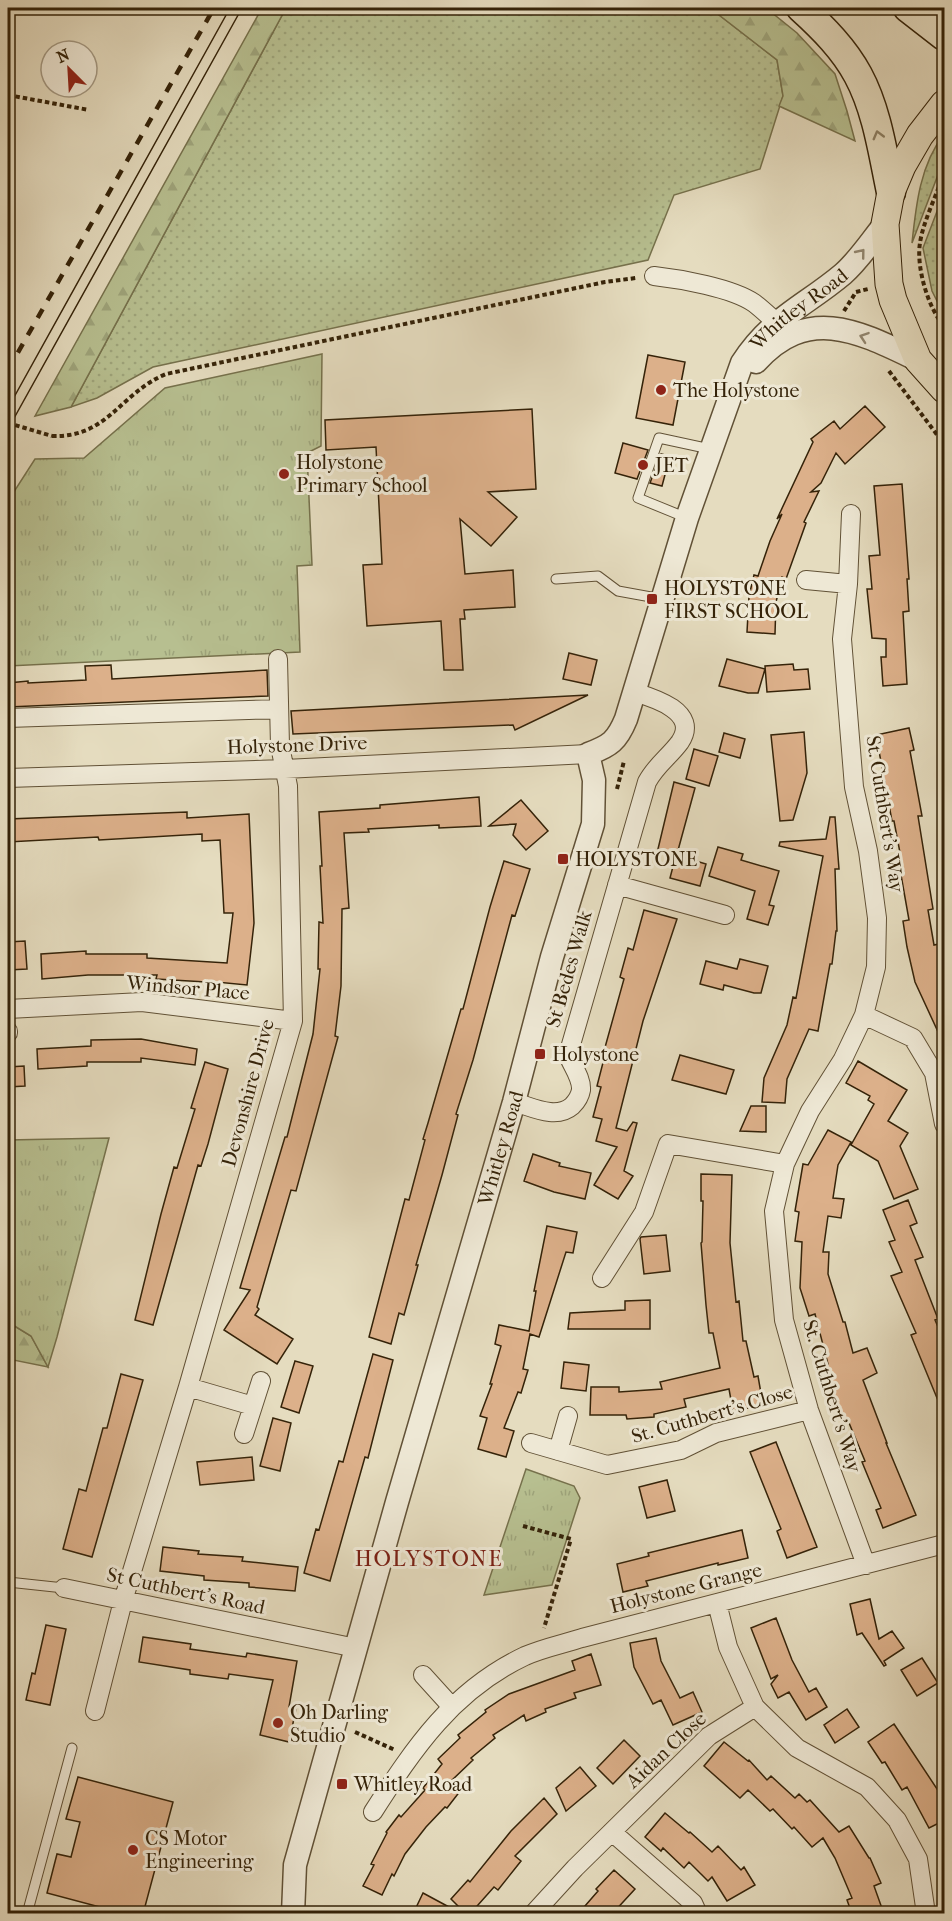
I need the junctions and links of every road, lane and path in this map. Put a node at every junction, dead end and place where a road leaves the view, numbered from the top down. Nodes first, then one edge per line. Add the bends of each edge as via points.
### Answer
1 (801, 8) edge
2 (908, 8) edge
3 (938, 31) edge
4 (8, 95) edge
5 (945, 104) edge
6 (89, 110) dead end
7 (945, 173) edge
8 (891, 192) junction
9 (885, 224) junction
10 (654, 276) joint
11 (856, 292) dead end
12 (845, 310) dead end
13 (776, 322) junction
14 (945, 326) edge
15 (918, 360) junction
16 (886, 368) dead end
17 (945, 389) edge
18 (728, 402) junction
19 (8, 423) edge
20 (945, 444) edge
21 (711, 449) junction
22 (851, 514) dead end
23 (687, 518) junction
24 (556, 579) dead end
25 (806, 580) dead end
26 (848, 584) junction
27 (662, 599) junction
28 (278, 659) dead end
29 (634, 692) junction
30 (279, 709) junction
31 (8, 718) edge
32 (588, 754) junction
33 (624, 760) dead end
34 (285, 769) junction
35 (8, 778) edge
36 (616, 792) dead end
37 (617, 885) junction
38 (725, 915) dead end
39 (8, 1010) edge
40 (864, 1015) junction
41 (293, 1022) junction
42 (514, 1102) junction
43 (945, 1124) edge
44 (785, 1164) junction
45 (602, 1278) dead end
46 (261, 1381) dead end
47 (188, 1387) junction
48 (253, 1406) junction
49 (809, 1410) junction
50 (568, 1416) dead end
51 (244, 1434) dead end
52 (531, 1443) dead end
53 (558, 1451) junction
54 (523, 1526) dead end
55 (945, 1544) edge
56 (866, 1565) junction
57 (8, 1582) edge
58 (64, 1588) joint
59 (123, 1601) junction
60 (717, 1603) junction
61 (356, 1648) junction
62 (537, 1652) junction
63 (423, 1676) dead end
64 (452, 1707) junction
65 (754, 1707) junction
66 (95, 1711) dead end
67 (335, 1724) junction
68 (72, 1748) dead end
69 (409, 1756) junction
70 (373, 1812) dead end
71 (612, 1832) junction
72 (27, 1914) edge
73 (293, 1914) edge
74 (533, 1914) edge
75 (698, 1914) edge
76 (926, 1914) edge

8 -> 1 highway via 870,104 859,76 820,25
2 - 3 highway
4 - 6 path
5 - 8 main road via 920,135
7 - 14 path via 920,245 922,277 933,308
8 - 9 main road
13 -> 9 street, Whitley Road via 842,274
9 - 15 main road via 891,292
10 - 13 street via 734,293
10 - 19 path, bridge via 605,282 166,374 137,390 84,433 52,436
11 - 12 path
13 - 18 street, Whitley Road via 742,363
15 - 17 main road
15 -> 18 street, Whitley Road via 840,328 807,329 776,344 762,356
16 - 20 path
18 - 21 street, Whitley Road
21 - 23 street, Whitley Road
21 - 23 lane via 659,438 638,498
22 - 26 street, St. Cuthbert's Way
23 - 27 street, Whitley Road
24 - 27 lane via 598,576 618,591
25 - 26 street
26 - 40 street, St. Cuthbert's Way via 842,639 854,787 877,918 876,967
27 - 29 street, Whitley Road
28 - 30 street, Devonshire Drive
29 - 32 street, Whitley Road via 620,734 613,742
29 - 37 street, St Bedes Walk via 668,704 682,719 684,735 647,782
30 - 31 street, Holystone Drive
30 - 34 street, Devonshire Drive
32 - 34 street, Holystone Drive
32 - 42 street, Whitley Road via 594,780 593,824 552,957
33 - 36 path
34 - 35 street, Holystone Drive
34 - 41 street, Devonshire Drive
37 - 38 street
37 - 42 street, St Bedes Walk via 568,1055 579,1078 581,1091 576,1102 566,1111 550,1113
39 - 41 street, Windsor Place via 142,1002
40 - 43 street via 913,1038 934,1073
40 - 44 street, St. Cuthbert's Way
41 - 47 street, Devonshire Drive
42 - 61 street, Whitley Road
44 - 45 street via 668,1144 644,1212
44 - 49 street, St. Cuthbert's Way via 774,1211 784,1320
46 - 48 street
47 - 48 street
47 - 59 street, Devonshire Drive
48 - 51 street
49 - 53 street, St. Cuthbert's Close via 716,1433 681,1450 607,1465
49 - 56 street, St. Cuthbert's Way
50 - 53 street
52 - 53 street, St. Cuthbert's Close
54 - 62 path via 571,1539
55 - 56 street, Holystone Grange
56 - 60 street, Holystone Grange
57 - 58 lane, St Cuthbert's Road
58 - 59 street, St Cuthbert's Road
59 - 61 street, St Cuthbert's Road
59 - 66 street, Devonshire Drive
60 - 62 street, Holystone Grange
60 - 65 street via 728,1647
61 - 67 street, Whitley Road
62 - 64 street, Holystone Grange via 475,1686
63 - 64 street
64 - 69 street, Holystone Grange
65 - 71 street, Aidan Close via 709,1736
65 - 76 street via 797,1749 867,1787 897,1820 918,1858
67 - 69 path
67 - 73 street, Whitley Road via 296,1864
68 - 72 lane
69 - 70 street, Holystone Grange
71 - 74 street, Aidan Close
71 - 75 street via 693,1903

